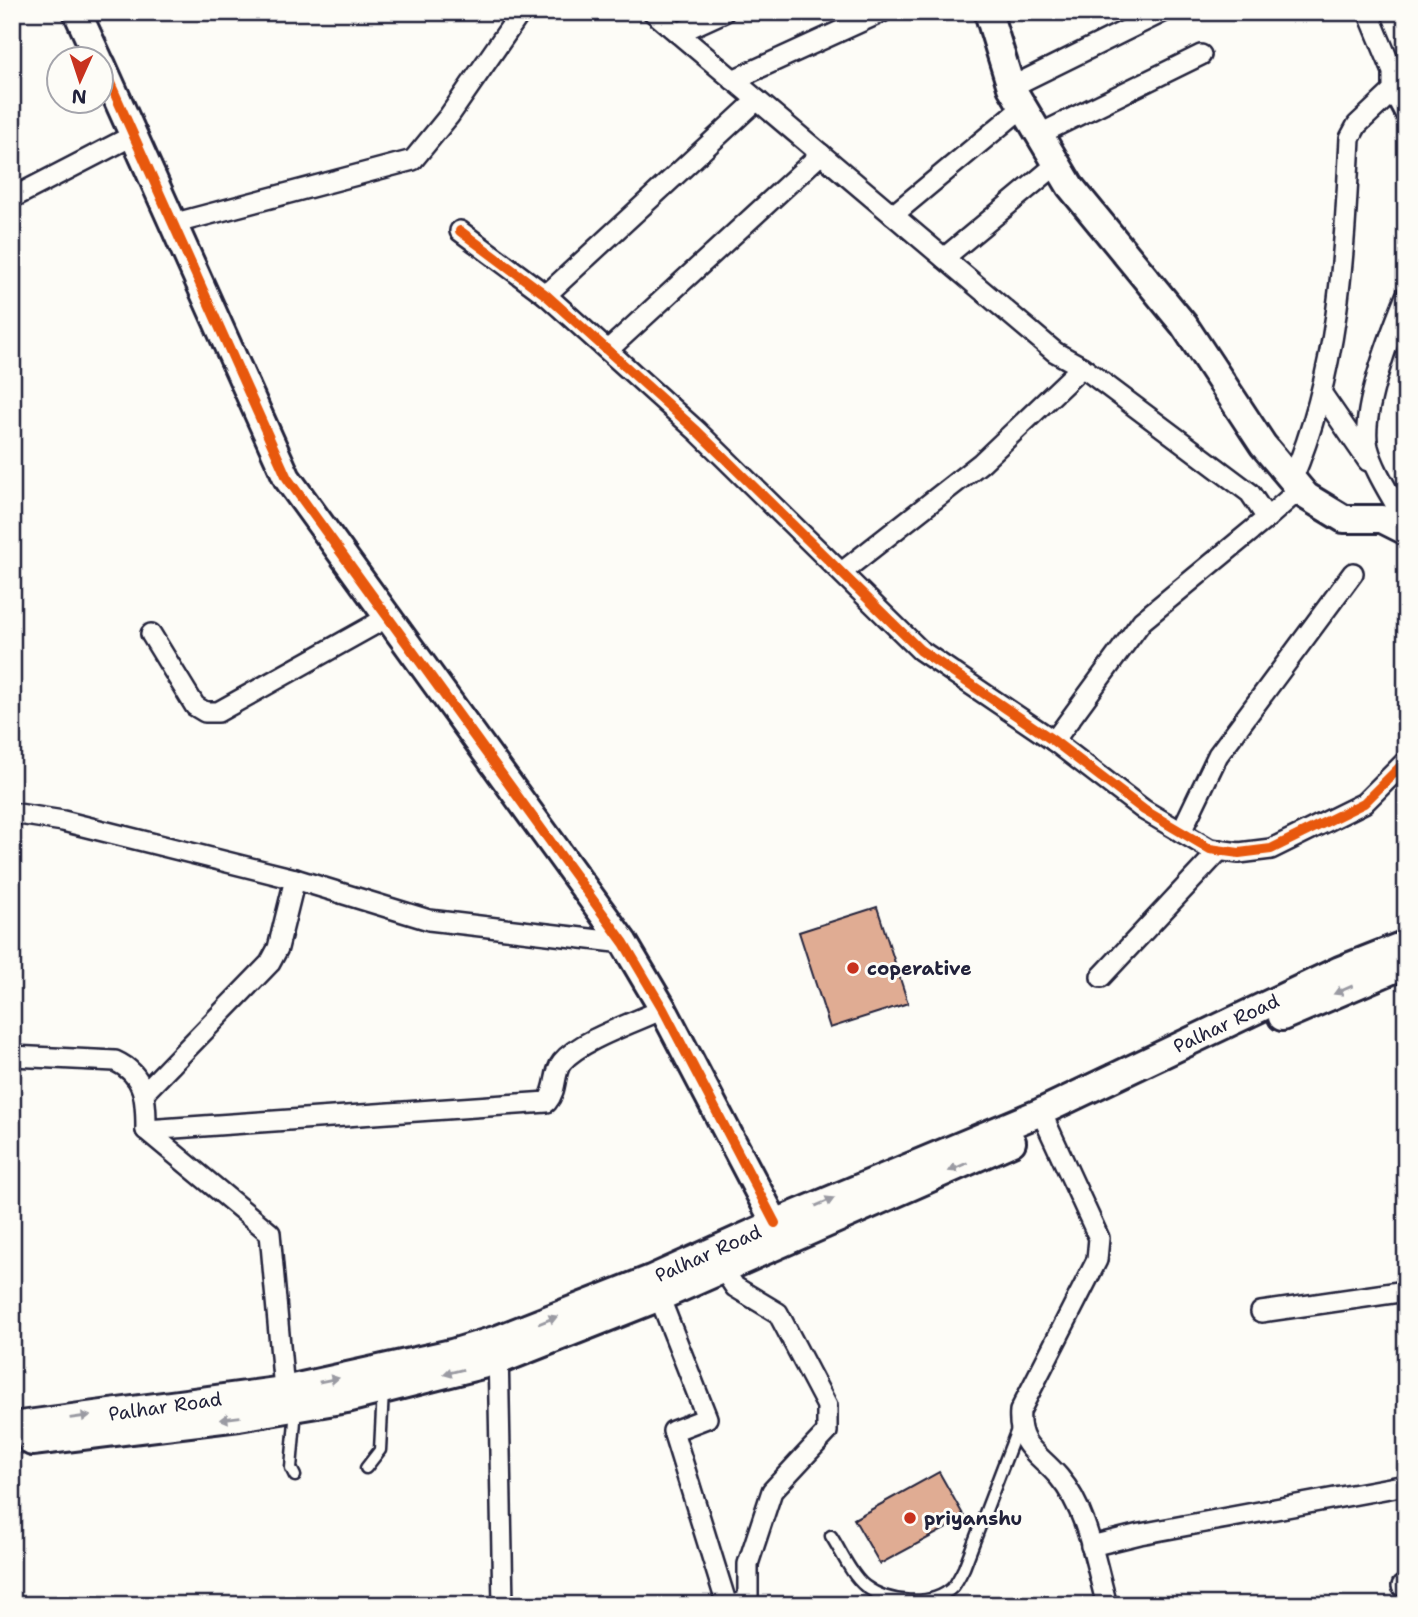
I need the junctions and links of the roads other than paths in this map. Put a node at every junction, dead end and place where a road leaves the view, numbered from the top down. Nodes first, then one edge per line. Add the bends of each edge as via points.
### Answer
1 (77, 12) edge
2 (521, 12) edge
3 (653, 12) edge
4 (724, 12) edge
5 (882, 12) edge
6 (988, 12) edge
7 (1163, 12) edge
8 (1368, 12) edge
9 (678, 33) junction
10 (93, 46) edge
11 (1201, 55) dead end
12 (733, 80) junction
13 (1393, 91) junction
14 (116, 96) edge
15 (1017, 97) junction
16 (757, 100) junction
17 (1406, 115) edge
18 (1040, 134) junction
19 (134, 135) junction
20 (821, 154) junction
21 (1057, 163) junction
22 (12, 198) edge
23 (893, 215) junction
24 (172, 223) junction
25 (460, 231) dead end
26 (944, 258) junction
27 (547, 295) junction
28 (1406, 296) edge
29 (608, 350) junction
30 (1082, 367) junction
31 (1322, 394) junction
32 (1296, 484) junction
33 (1400, 497) edge
34 (1267, 518) junction
35 (1406, 524) edge
36 (1406, 531) edge
37 (842, 572) junction
38 (1353, 573) dead end
39 (388, 617) junction
40 (151, 634) dead end
41 (1054, 741) junction
42 (1406, 761) edge
43 (12, 813) edge
44 (1181, 832) junction
45 (1220, 850) junction
46 (295, 879) junction
47 (624, 943) junction
48 (1406, 944) edge
49 (1406, 964) edge
50 (1101, 977) dead end
51 (663, 1009) junction
52 (12, 1056) edge
53 (145, 1093) junction
54 (1044, 1118) junction
55 (146, 1130) junction
56 (775, 1223) junction
57 (723, 1269) junction
58 (656, 1288) junction
59 (1406, 1291) edge
60 (1261, 1312) dead end
61 (498, 1350) junction
62 (383, 1390) junction
63 (290, 1399) junction
64 (12, 1426) edge
65 (1018, 1427) junction
66 (12, 1444) edge
67 (366, 1468) dead end
68 (295, 1476) dead end
69 (1406, 1485) edge
70 (831, 1536) dead end
71 (1091, 1546) junction
72 (503, 1605) edge
73 (727, 1605) edge
74 (733, 1605) edge
75 (1107, 1605) edge

1 - 10 main road
2 - 24 street via 449,117 413,160
3 - 9 street
4 - 9 street
5 - 12 street
6 - 15 main road
7 - 15 street
8 - 13 street via 1394,72
9 - 12 street
11 - 18 street
12 - 16 street
13 - 17 street
13 - 31 street via 1357,125 1350,138 1341,292
14 - 19 main road
15 - 18 main road
15 - 23 street
16 - 20 street
16 - 27 street
18 - 21 main road
19 - 22 street
19 - 24 main road
20 - 23 street
20 - 29 street
21 - 26 street
21 - 32 main road via 1070,186 1184,325 1263,445
23 - 26 street
24 - 39 main road via 287,478
25 - 27 street
26 - 30 street via 1055,352
27 - 29 street
28 - 33 street via 1387,343 1371,407 1368,444 1378,473
29 - 37 street via 698,430
30 - 34 street via 1250,493
30 - 37 street via 981,463
31 - 32 street
31 - 33 street
32 - 34 street
32 - 36 main road via 1306,496 1345,519 1382,519
33 - 35 street
34 - 41 street via 1142,621
37 - 41 street via 920,650
38 - 44 street via 1218,755
39 - 40 street via 218,712 195,706
39 - 47 main road
41 - 44 street via 1144,810
42 - 45 street via 1364,803 1271,849
43 - 46 street via 62,821
44 - 45 street
45 - 50 street
46 - 47 street via 429,920
46 - 53 street via 270,963
47 - 51 main road
48 - 54 main road, Palhar Road via 1340,970
49 -> 54 main road, Palhar Road
51 - 55 street via 570,1052 559,1065 555,1093 547,1101
51 - 56 main road
52 - 53 street via 115,1061 128,1067
53 - 55 street
56 -> 54 main road, Palhar Road
54 -> 57 main road, Palhar Road
54 - 65 street via 1099,1238 1097,1260 1020,1411
55 - 63 street via 270,1233
56 - 58 main road, Palhar Road
57 - 58 main road, Palhar Road
57 - 74 street via 735,1287 778,1313 827,1406 827,1432 772,1491 748,1564 748,1601
58 - 61 main road, Palhar Road
58 - 73 street via 707,1418 673,1431
59 - 60 street
61 -> 62 main road, Palhar Road
63 -> 61 main road, Palhar Road via 452,1353
61 - 72 street
62 - 63 main road, Palhar Road
62 - 67 lane via 380,1450
64 -> 63 main road, Palhar Road
63 -> 66 main road, Palhar Road
63 - 68 lane
65 - 70 lane via 964,1568 953,1587 939,1596 899,1601 878,1594 863,1584
65 - 71 street via 1028,1447 1060,1479
69 - 71 street
71 - 75 street

